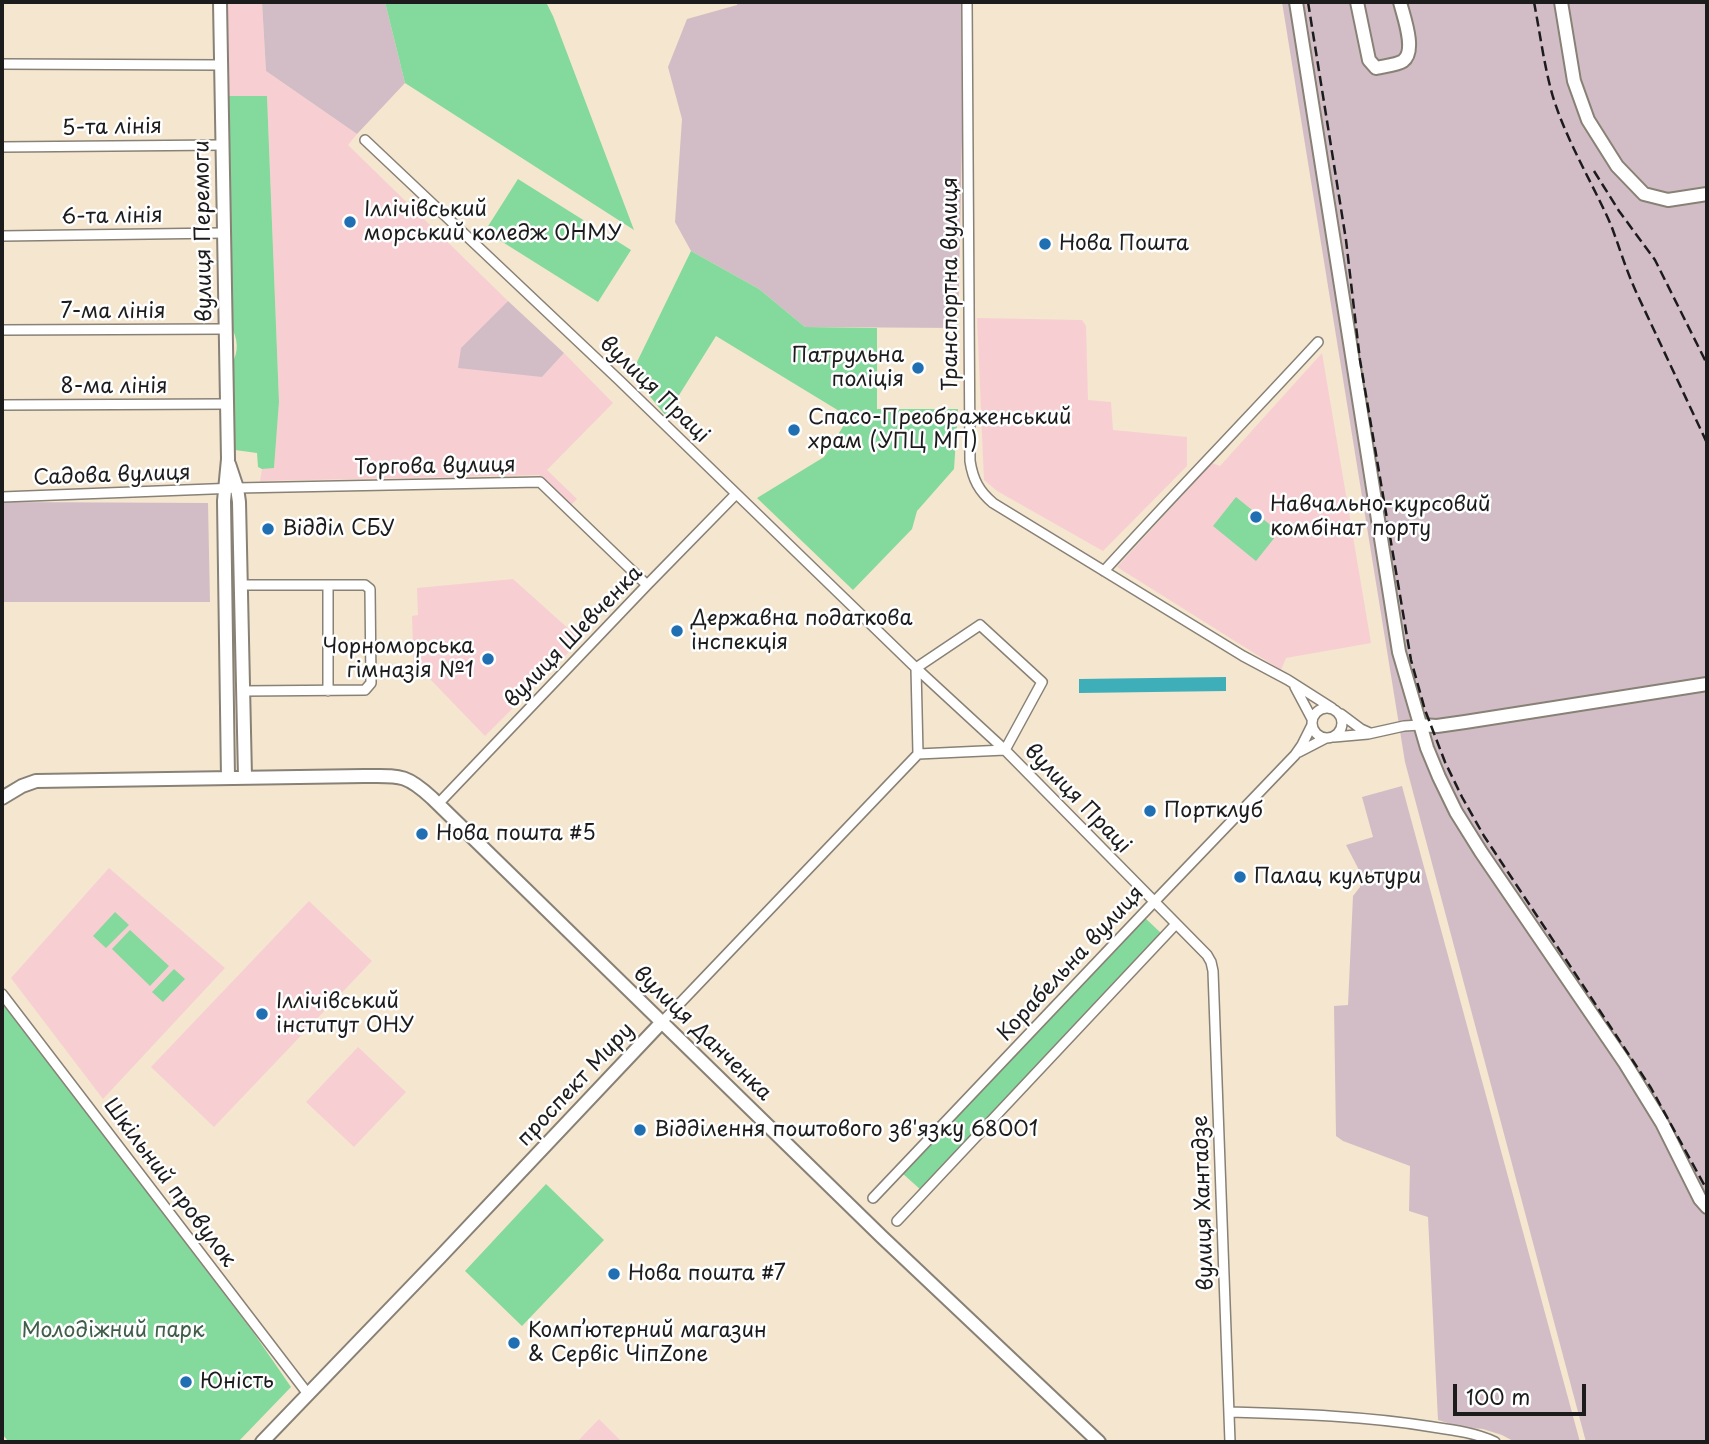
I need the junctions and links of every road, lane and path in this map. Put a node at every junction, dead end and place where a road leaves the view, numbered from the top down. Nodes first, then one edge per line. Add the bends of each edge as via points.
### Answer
1 (220, 2) edge
2 (967, 2) edge
3 (1296, 2) edge
4 (1357, 2) edge
5 (1400, 2) edge
6 (1561, 2) edge
7 (2, 64) edge
8 (221, 65) junction
9 (365, 140) dead end
10 (222, 145) junction
11 (2, 147) edge
12 (1707, 194) edge
13 (223, 233) junction
14 (2, 236) edge
15 (224, 329) junction
16 (2, 330) edge
17 (1318, 342) dead end
18 (227, 404) junction
19 (2, 405) edge
20 (230, 489) junction
21 (736, 494) junction
22 (2, 497) edge
23 (1104, 571) junction
24 (241, 584) junction
25 (328, 585) junction
26 (647, 585) junction
27 (916, 668) junction
28 (1292, 683) junction
29 (1707, 684) edge
30 (243, 691) junction
31 (328, 691) junction
32 (1335, 710) junction
33 (1312, 722) junction
34 (1420, 725) junction
35 (1376, 733) junction
36 (1329, 737) junction
37 (1005, 750) junction
38 (918, 754) junction
39 (1295, 755) junction
40 (245, 777) junction
41 (228, 778) junction
42 (2, 798) edge
43 (438, 804) junction
44 (1154, 902) junction
45 (1176, 924) junction
46 (1211, 962) joint
47 (2, 993) edge
48 (662, 1022) junction
49 (873, 1198) dead end
50 (1707, 1207) edge
51 (897, 1221) dead end
52 (308, 1394) junction
53 (1230, 1412) junction
54 (262, 1442) edge
55 (1099, 1442) edge
56 (1230, 1442) edge
57 (1495, 1442) edge

1 - 8 street, вулиця Перемоги
2 - 23 street, Транспортна вулиця via 972,474 993,503
3 - 34 street via 1397,641
4 - 5 street via 1369,60 1376,68 1403,62 1409,55
6 - 12 street via 1574,81 1588,120 1617,166 1644,194 1668,200
7 - 8 street
8 - 10 street, вулиця Перемоги
9 - 21 street, вулиця Праці
10 - 11 street, 5-та лінія
10 - 13 street, вулиця Перемоги
13 - 14 street, 6-та лінія
13 - 15 street, вулиця Перемоги
15 - 16 street, 7-ма лінія
15 - 18 street, вулиця Перемоги
17 - 23 street
18 - 19 street, 8-ма лінія
18 - 20 street, вулиця Перемоги
20 - 22 street, Садова вулиця
20 - 24 street, вулиця Перемоги via 239,502
20 - 26 street, Торгова вулиця via 540,482
20 - 41 street, вулиця Перемоги
21 - 26 street, вулиця Шевченка
21 - 27 street, вулиця Праці
23 - 28 street, Транспортна вулиця
24 - 25 street
24 - 30 street, вулиця Перемоги
25 - 31 street
25 - 31 street via 365,585 370,590 371,683 365,690
26 - 43 street, вулиця Шевченка
27 - 37 street, вулиця Праці
27 - 37 street via 979,625 1042,682
27 - 38 street
28 - 32 street, Транспортна вулиця
28 - 33 street
29 - 34 street
30 - 31 street
30 - 40 street, вулиця Перемоги
32 - 33 street via 1318,710
32 - 35 street, Транспортна вулиця via 1368,733
32 - 36 street via 1342,725
33 - 36 street via 1317,734
33 - 39 street
34 - 35 street
34 - 50 street via 1456,812 1625,1063
35 - 36 street
36 - 39 street
37 - 38 street
37 - 44 street, вулиця Праці
38 - 48 street, проспект Миру
39 - 44 street, Корабельна вулиця
40 - 41 street, вулиця Данченка
40 - 43 street, вулиця Данченка via 397,776 420,787
41 - 42 street, вулиця Данченка via 36,781
43 - 48 street, вулиця Данченка
44 - 45 street, вулиця Праці
44 - 49 street, Корабельна вулиця
45 - 46 street, вулиця Праці
45 - 51 street
46 - 53 street, вулиця Хантадзе
47 - 52 street, Шкільний провулок
48 - 52 street, проспект Миру
48 - 55 street, вулиця Данченка
52 - 54 street, проспект Миру
53 - 56 street, вулиця Хантадзе
53 - 57 street via 1409,1423

